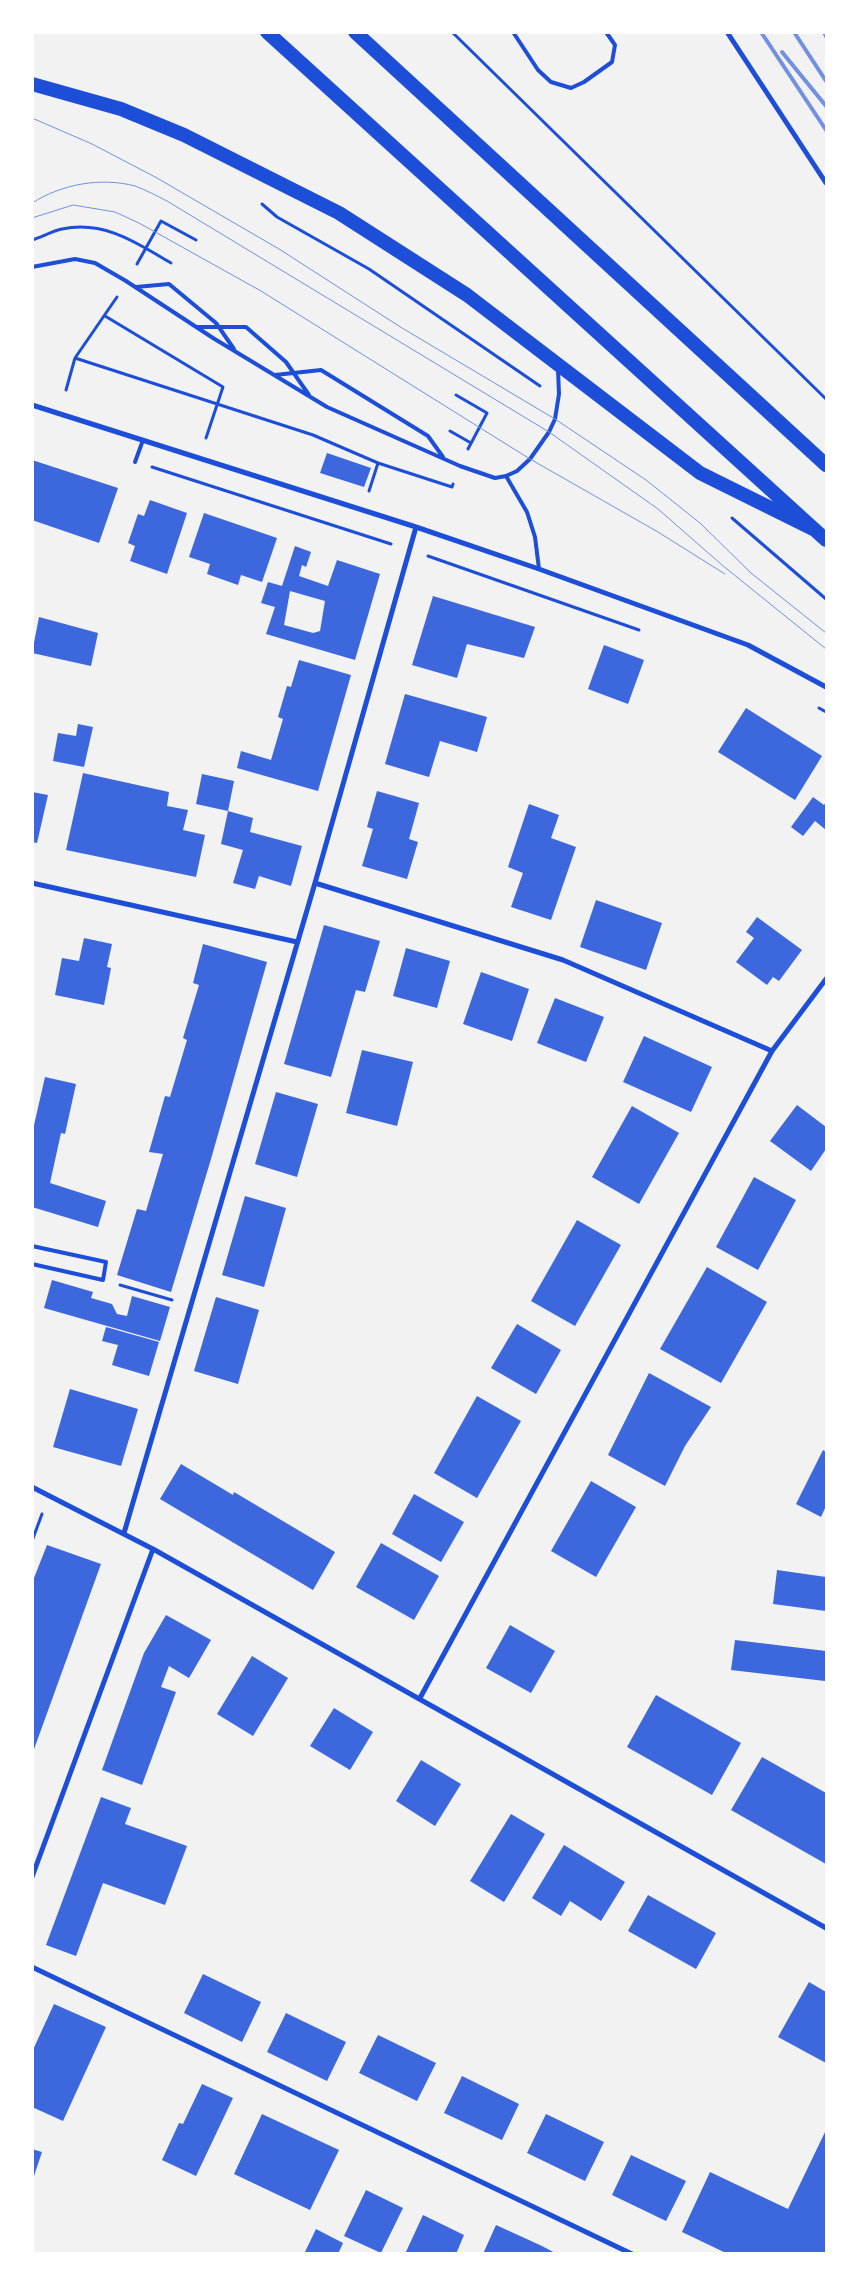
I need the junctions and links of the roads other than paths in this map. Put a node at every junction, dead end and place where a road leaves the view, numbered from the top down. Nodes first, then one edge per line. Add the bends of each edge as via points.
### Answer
1 (267, 32) edge
2 (355, 32) edge
3 (513, 32) edge
4 (606, 32) edge
5 (727, 32) edge
6 (32, 84) edge
7 (826, 183) edge
8 (32, 267) edge
9 (135, 287) junction
10 (196, 327) junction
11 (219, 327) junction
12 (235, 351) junction
13 (557, 365) junction
14 (293, 372) junction
15 (274, 375) junction
16 (310, 396) junction
17 (32, 404) edge
18 (143, 440) junction
19 (445, 459) junction
20 (135, 462) road end
21 (826, 465) edge
22 (506, 476) junction
23 (416, 527) junction
24 (815, 530) junction
25 (826, 540) edge
26 (539, 568) junction
27 (826, 687) edge
28 (315, 882) junction
29 (32, 883) edge
30 (296, 942) junction
31 (826, 979) edge
32 (772, 1052) junction
33 (32, 1246) edge
34 (32, 1264) edge
35 (32, 1487) edge
36 (124, 1533) junction
37 (153, 1549) junction
38 (420, 1698) junction
39 (32, 1877) edge
40 (826, 1928) edge
41 (32, 1966) edge
42 (632, 2254) edge

1 - 24 highway
2 - 21 highway
3 - 4 lane via 538,70 551,82 571,88 612,62 614,45
5 - 7 street
6 - 13 highway via 121,109 184,135 330,208 467,295
8 - 9 lane via 75,259 95,264
9 - 10 lane
9 - 11 lane via 169,284
10 - 11 lane
10 - 12 lane
11 - 12 lane
11 - 14 lane via 246,328 286,362
12 - 15 lane
13 - 22 lane via 559,394 555,419 530,460
13 - 24 highway via 700,473
14 - 15 lane
14 - 16 lane
14 - 19 lane via 321,370 428,436
15 - 16 lane
16 - 19 lane via 327,407
17 - 18 street
18 - 20 lane
18 - 23 street
19 - 22 lane via 495,478
22 - 26 lane via 528,512 536,538
23 - 26 street
23 - 28 street
24 - 25 highway
26 - 27 street via 748,645
28 - 30 street
28 - 32 street via 563,960
29 - 30 street
30 - 36 street
31 - 32 street
32 - 38 street
33 - 34 lane via 106,1262 102,1280
35 - 36 street
36 - 37 street
37 - 38 street
37 - 39 street
38 - 40 street
41 - 42 street

